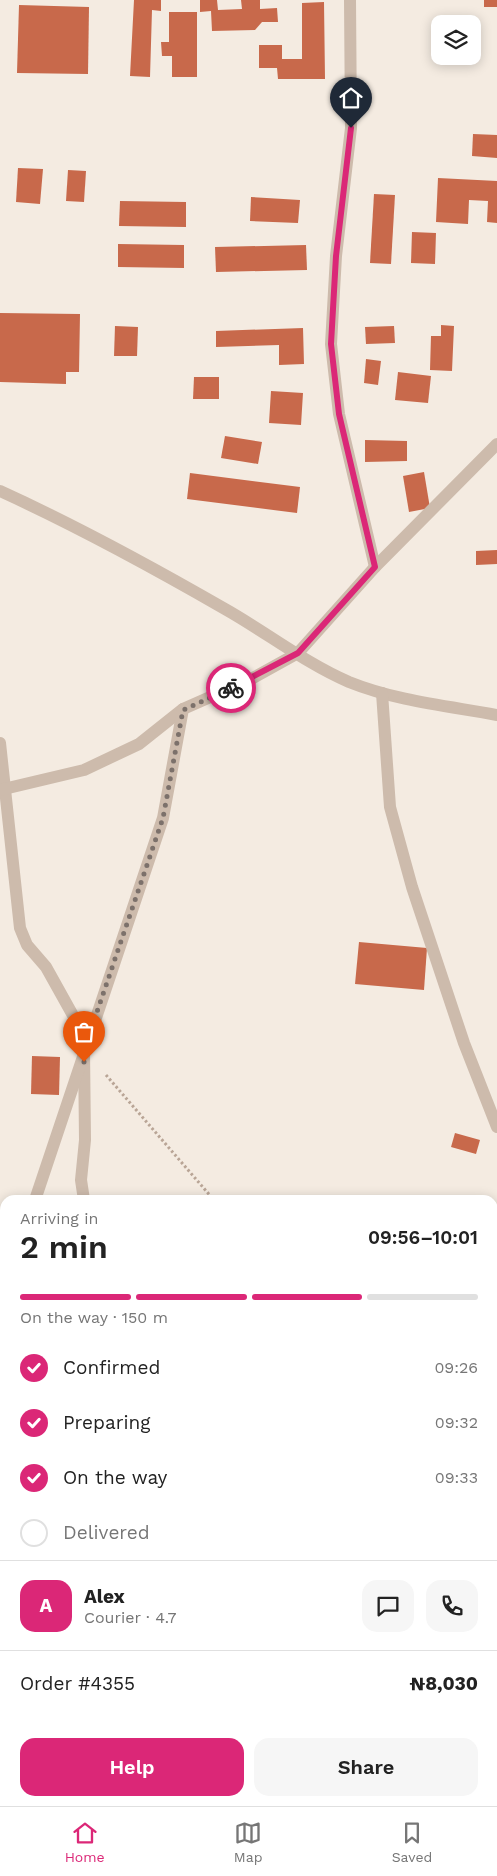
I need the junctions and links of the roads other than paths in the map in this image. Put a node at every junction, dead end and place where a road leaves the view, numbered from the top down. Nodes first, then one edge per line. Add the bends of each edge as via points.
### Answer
1 (350, 0) edge
2 (497, 444) edge
3 (0, 491) edge
4 (375, 567) junction
5 (298, 653) junction
6 (382, 693) junction
7 (183, 710) junction
8 (497, 715) edge
9 (0, 743) edge
10 (2, 790) edge
11 (84, 1050) junction
12 (497, 1127) edge
13 (37, 1195) edge
14 (84, 1195) edge

1 - 4 street via 351,128 336,256 331,344 339,414
2 - 4 street
3 - 5 street via 71,524 226,609
4 - 5 street
5 - 6 street via 350,682
5 - 7 street
6 - 8 street
6 - 12 street via 390,808 412,887 464,1044
7 - 10 street via 140,744 84,770
7 - 11 street via 163,818
9 - 10 street
10 - 11 street via 20,928 27,945 46,967 80,1028
11 - 13 street
11 - 14 street

